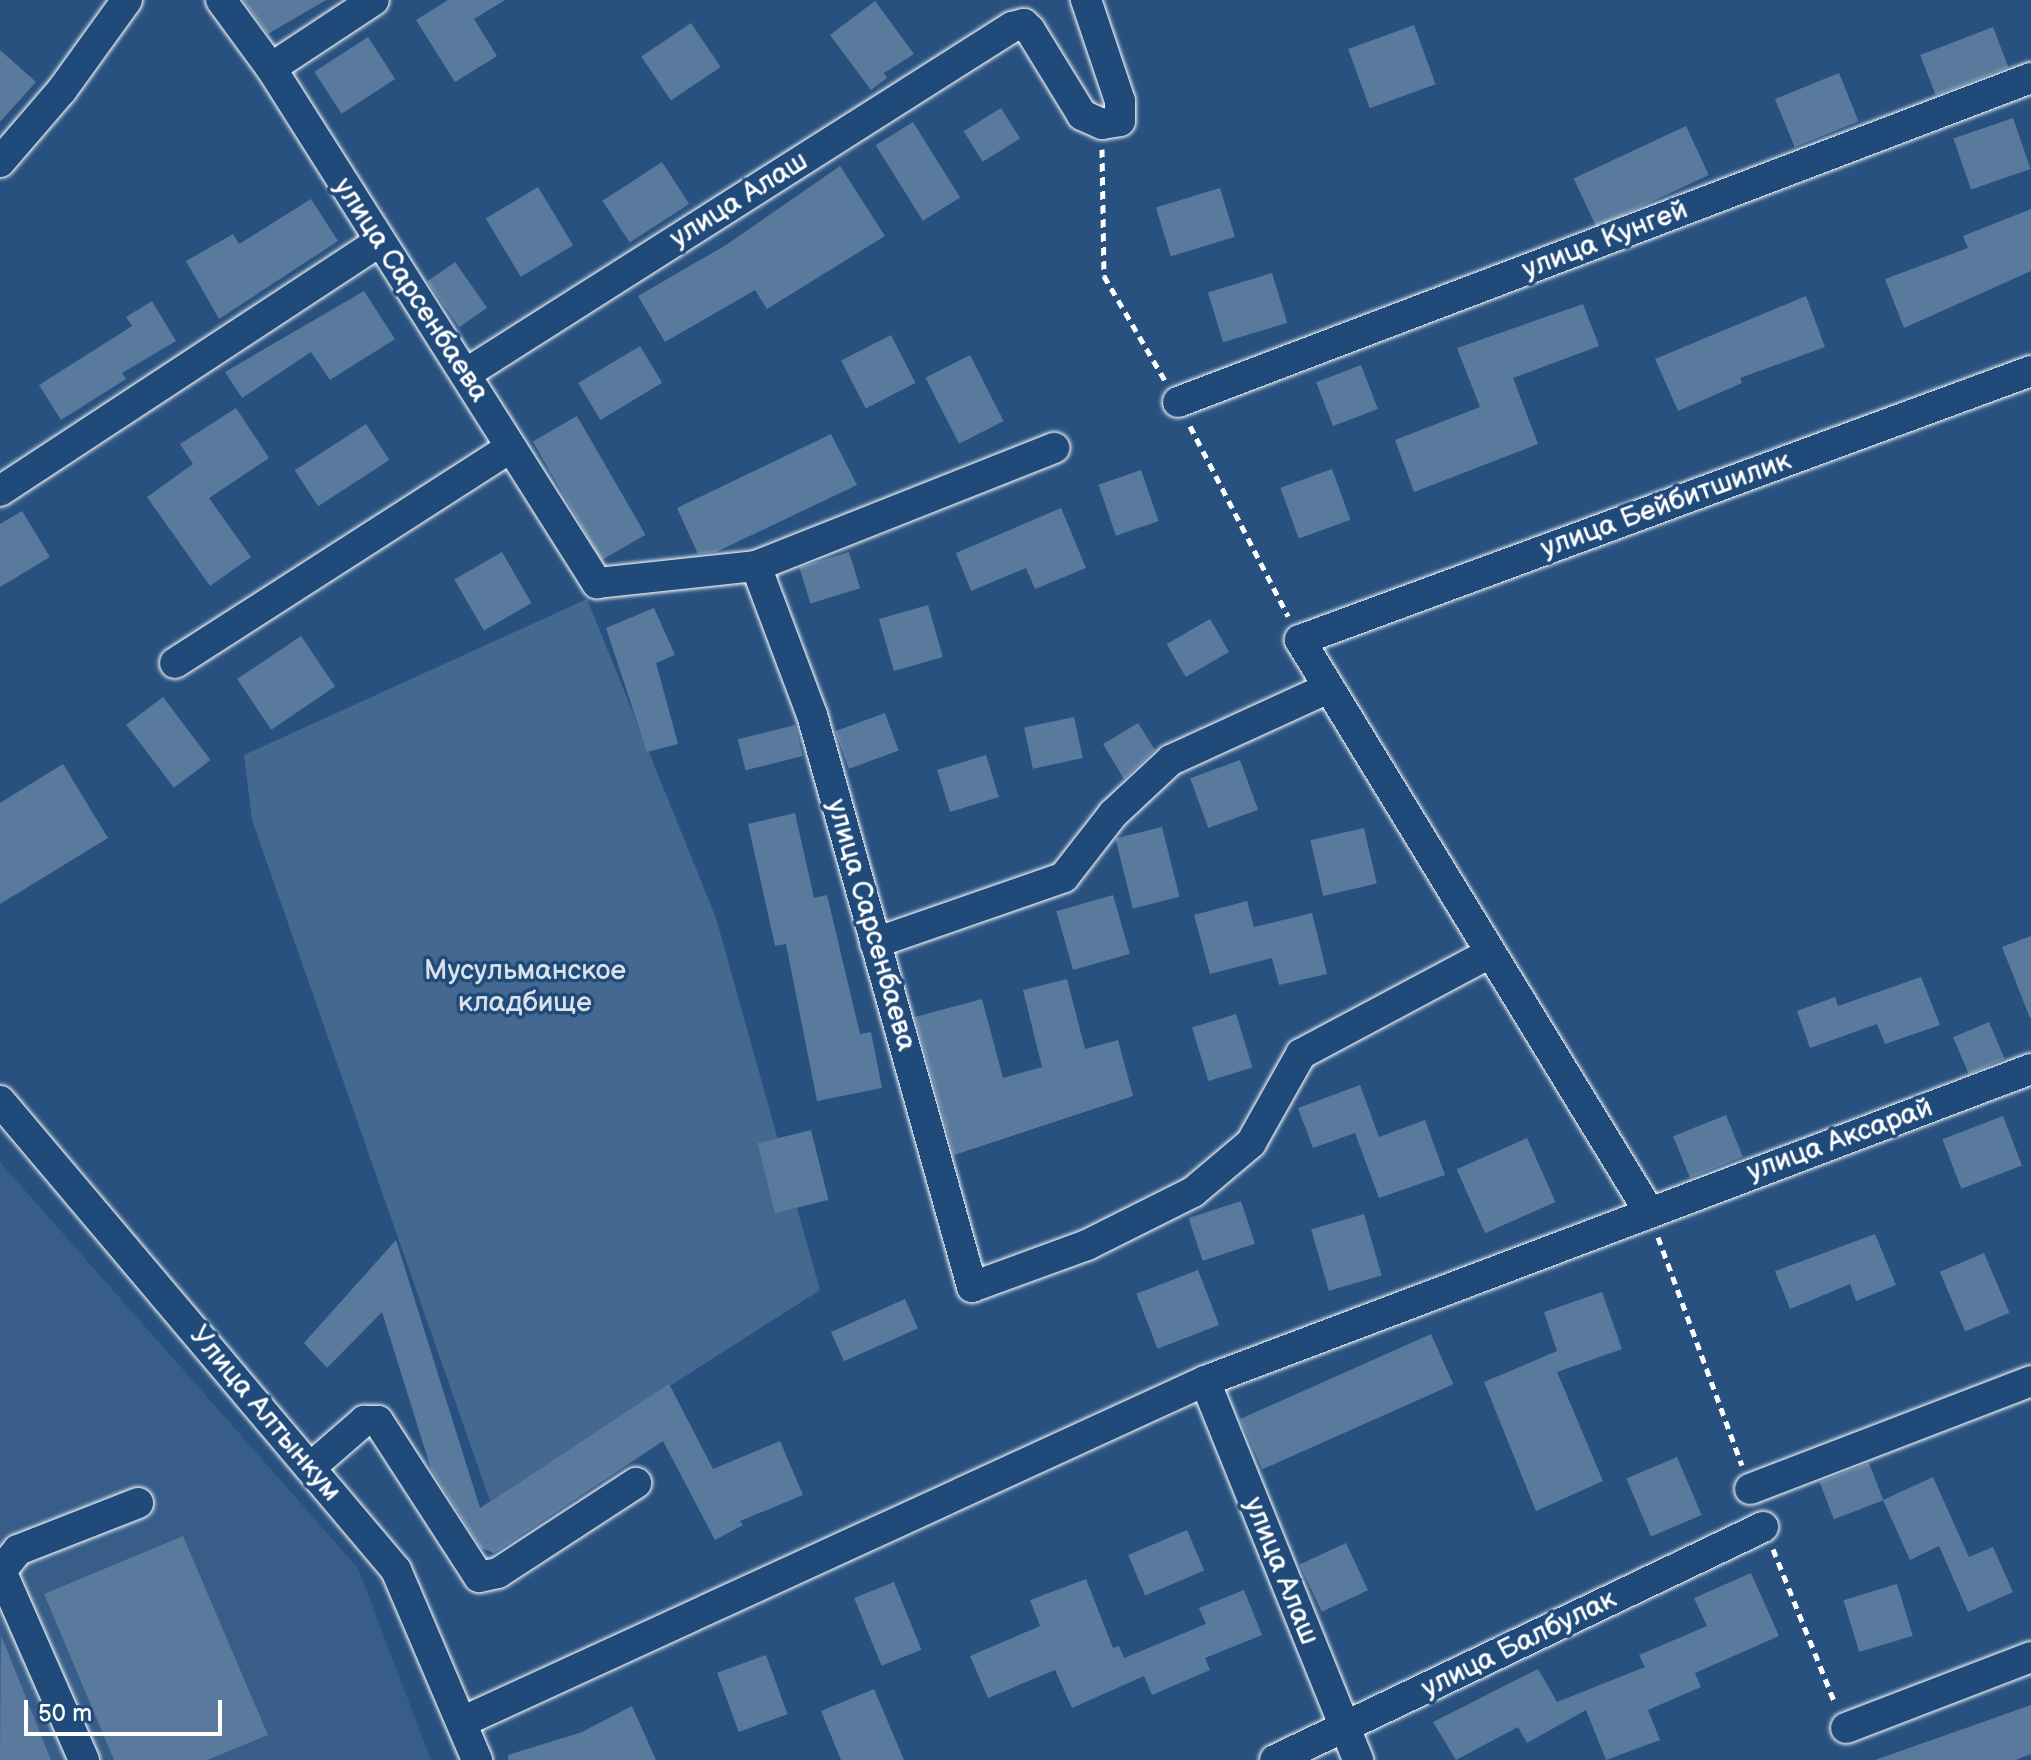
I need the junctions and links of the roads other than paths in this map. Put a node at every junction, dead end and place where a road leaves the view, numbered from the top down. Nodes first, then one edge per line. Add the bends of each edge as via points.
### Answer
1 (127, 0) edge
2 (221, 0) edge
3 (374, 0) edge
4 (1086, 0) edge
5 (271, 68) junction
6 (2031, 78) edge
7 (0, 162) edge
8 (379, 242) junction
9 (2031, 371) edge
10 (467, 373) junction
11 (1178, 402) dead end
12 (510, 448) junction
13 (1054, 448) dead end
14 (0, 491) edge
15 (756, 566) junction
16 (175, 663) dead end
17 (1328, 688) junction
18 (875, 943) junction
19 (1490, 953) junction
20 (2031, 1069) edge
21 (0, 1101) edge
22 (1648, 1210) junction
23 (1205, 1381) junction
24 (2031, 1381) edge
25 (310, 1468) junction
26 (636, 1483) dead end
27 (1750, 1489) dead end
28 (138, 1503) dead end
29 (1763, 1527) dead end
30 (2031, 1657) edge
31 (464, 1721) junction
32 (1344, 1728) junction
33 (1846, 1728) dead end
34 (84, 1760) edge
35 (477, 1760) edge
36 (1275, 1760) edge
37 (1358, 1760) edge

1 - 7 street via 62,90
2 - 5 street, улица Сарсенбаева
3 - 5 street
4 - 10 street, улица Алаш via 1120,101 1120,121 1102,124 1082,115 1030,30 1024,24 1012,27
5 - 8 street, улица Сарсенбаева
6 - 11 street, улица Кунгей
8 - 10 street, улица Сарсенбаева
8 - 14 street
9 - 17 street, улица Бейбитшилик via 1300,640
10 - 12 street, улица Сарсенбаева
12 - 15 street, улица Сарсенбаева via 597,583
12 - 16 street
13 - 15 street
15 - 18 street, улица Сарсенбаева via 812,715
17 - 18 street via 1171,760 1113,814 1064,877
17 - 19 street
18 - 19 street, улица Сарсенбаева via 972,1287 1087,1245 1193,1192 1251,1143 1301,1054
19 - 22 street
20 - 22 street, улица Аксарай
21 - 25 street, Улица Алтынкум
22 - 23 street, улица Аксарай
23 - 31 street, улица Аксарай
23 - 32 street, улица Алаш
24 - 27 street
25 - 26 street via 364,1421 378,1421 479,1577 498,1573
25 - 31 street, Улица Алтынкум via 396,1570
28 - 34 street via 18,1550 1,1571
29 - 32 street, улица Балбулак
30 - 33 street
31 - 35 street, Улица Алтынкум
32 - 36 street, улица Балбулак
32 - 37 street, улица Алаш

